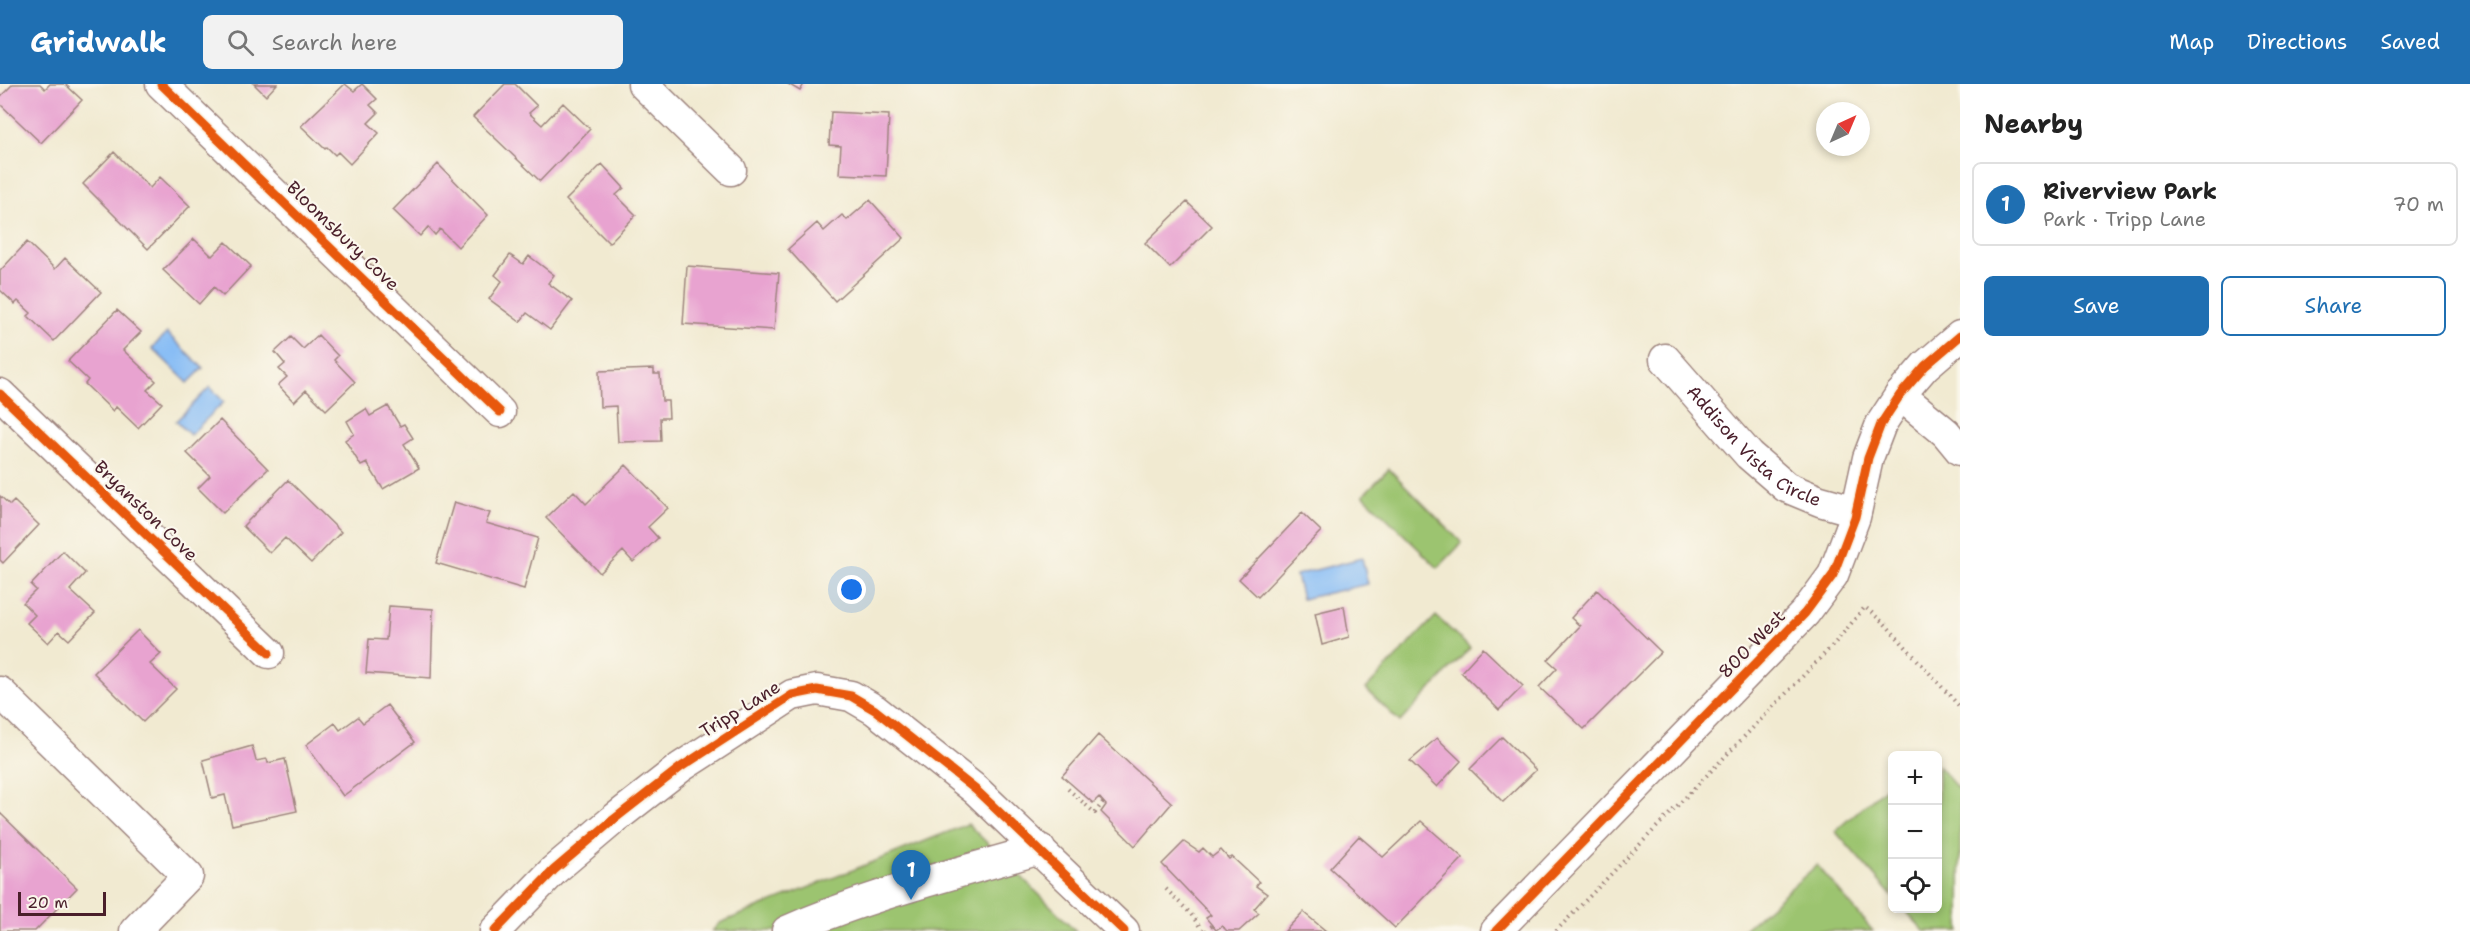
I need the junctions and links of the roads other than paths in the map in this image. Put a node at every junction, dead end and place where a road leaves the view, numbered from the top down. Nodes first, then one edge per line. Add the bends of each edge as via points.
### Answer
1 (161, 84) edge
2 (642, 84) edge
3 (731, 170) dead end
4 (1960, 336) edge
5 (1665, 359) dead end
6 (0, 393) edge
7 (1900, 395) junction
8 (500, 412) dead end
9 (1960, 450) edge
10 (1856, 511) junction
11 (269, 653) dead end
12 (0, 692) edge
13 (1040, 849) junction
14 (135, 931) edge
15 (495, 931) edge
16 (787, 931) edge
17 (1124, 931) edge
18 (1496, 931) edge

1 - 8 street, Bloomsbury Cove
2 - 3 street
4 - 7 street, 800 West via 1925,366
5 - 10 street, Addison Vista Circle via 1749,455 1786,487
6 - 11 street, Bryanston Cove
7 - 9 street via 1946,433
7 - 10 street, 800 West via 1881,424 1868,458
10 - 18 street, 800 West via 1833,575 1805,613
12 - 14 street via 188,876
13 - 15 street, Tripp Lane via 976,790 875,710 851,696 817,690 792,695 681,767 555,870
13 - 16 street via 916,885
13 - 17 street, Tripp Lane

